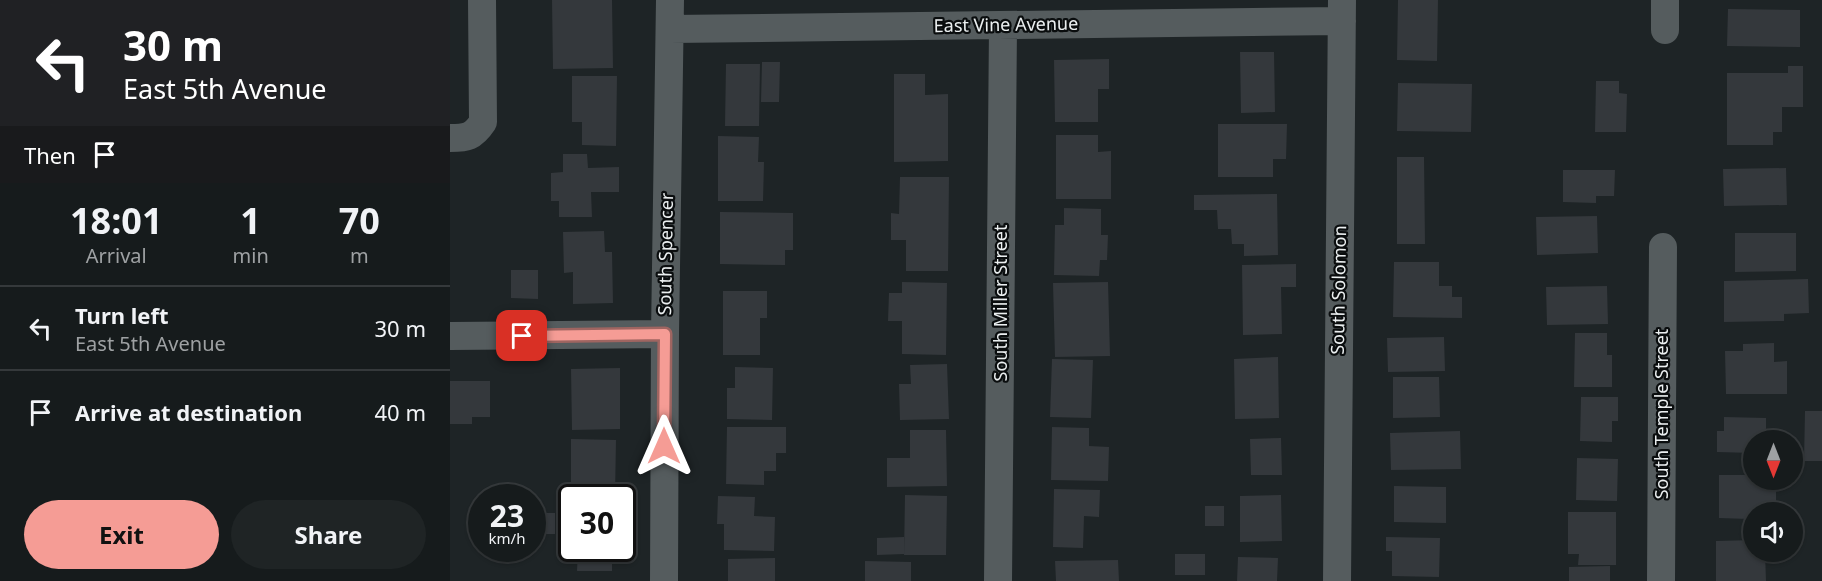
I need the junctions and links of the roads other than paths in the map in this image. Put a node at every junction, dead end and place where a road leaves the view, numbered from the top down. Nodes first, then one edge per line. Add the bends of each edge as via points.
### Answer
1 (482, 0) edge
2 (670, 0) edge
3 (1665, 0) edge
4 (1342, 10) edge
5 (1003, 26) junction
6 (670, 29) junction
7 (1665, 30) dead end
8 (463, 135) edge
9 (1663, 247) dead end
10 (665, 334) junction
11 (450, 336) edge
12 (664, 581) edge
13 (998, 581) edge
14 (1337, 581) edge
15 (1661, 581) edge

1 - 8 street via 483,122
2 - 6 street, South Spencer
3 - 7 street
4 - 5 street, East Vine Avenue
4 - 14 street, South Solomon
5 - 6 street, East Vine Avenue
5 - 13 street, South Miller Street
6 - 10 street, South Spencer
9 - 15 street, South Temple Street
10 - 11 street
10 - 12 street, South Spencer

